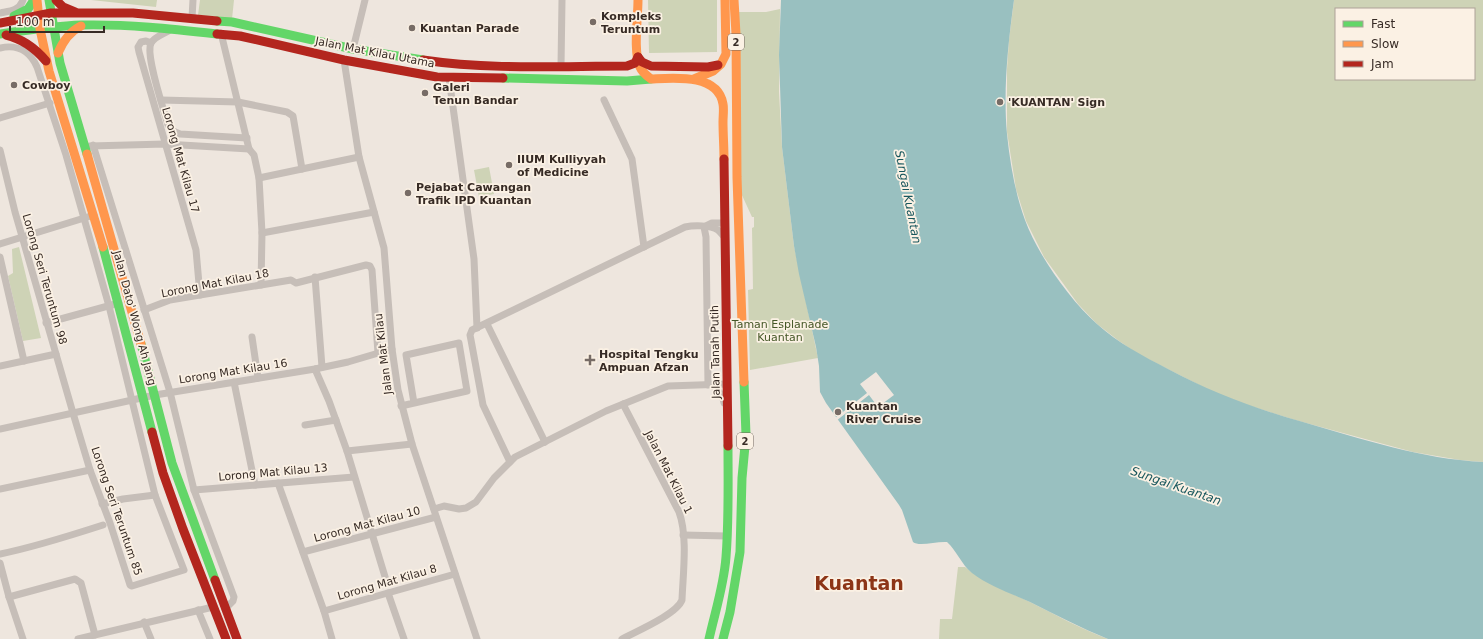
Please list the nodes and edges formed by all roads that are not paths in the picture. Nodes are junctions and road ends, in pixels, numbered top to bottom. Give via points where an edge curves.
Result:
1 (23, 0) edge
2 (34, 0) edge
3 (37, 0) edge
4 (49, 0) edge
5 (56, 0) edge
6 (193, 0) edge
7 (364, 0) edge
8 (562, 0) edge
9 (638, 0) edge
10 (725, 0) edge
11 (734, 0) edge
12 (0, 13) edge
13 (51, 13) junction
14 (129, 13) junction
15 (38, 14) junction
16 (81, 14) junction
17 (192, 18) junction
18 (0, 22) edge
19 (82, 26) junction
20 (128, 26) junction
21 (53, 27) junction
22 (40, 28) junction
23 (171, 29) junction
24 (221, 33) junction
25 (0, 34) edge
26 (151, 43) junction
27 (0, 48) edge
28 (353, 49) junction
29 (58, 54) junction
30 (638, 57) junction
31 (46, 60) junction
32 (344, 60) junction
33 (721, 63) junction
34 (546, 66) junction
35 (561, 66) junction
36 (627, 66) junction
37 (449, 78) junction
38 (546, 78) junction
39 (651, 79) junction
40 (694, 79) junction
41 (627, 81) junction
42 (161, 100) junction
43 (604, 100) dead end
44 (238, 102) junction
45 (50, 104) junction
46 (0, 118) edge
47 (247, 138) junction
48 (165, 144) junction
49 (89, 146) junction
50 (250, 149) junction
51 (0, 150) edge
52 (75, 152) junction
53 (66, 155) junction
54 (359, 157) junction
55 (302, 169) junction
56 (3, 177) edge
57 (259, 178) junction
58 (738, 208) junction
59 (374, 212) junction
60 (94, 215) junction
61 (83, 218) junction
62 (725, 223) junction
63 (704, 227) junction
64 (262, 233) junction
65 (22, 237) junction
66 (725, 238) junction
67 (739, 240) junction
68 (0, 244) edge
69 (644, 247) junction
70 (0, 257) edge
71 (370, 266) joint
72 (315, 277) junction
73 (262, 285) junction
74 (200, 296) junction
75 (119, 303) junction
76 (109, 306) junction
77 (144, 310) junction
78 (46, 323) junction
79 (486, 324) junction
80 (477, 328) junction
81 (252, 337) dead end
82 (392, 349) junction
83 (378, 353) junction
84 (56, 354) junction
85 (24, 361) junction
86 (0, 366) edge
87 (318, 368) junction
88 (258, 378) junction
89 (234, 382) junction
90 (727, 384) junction
91 (710, 385) junction
92 (170, 392) junction
93 (155, 395) junction
94 (743, 396) junction
95 (144, 397) junction
96 (132, 400) junction
97 (414, 403) junction
98 (623, 404) junction
99 (401, 406) junction
100 (73, 413) junction
101 (728, 415) junction
102 (336, 420) junction
103 (305, 425) dead end
104 (0, 429) edge
105 (728, 431) junction
106 (545, 442) junction
107 (412, 444) junction
108 (347, 451) junction
109 (510, 462) junction
110 (90, 470) junction
111 (354, 477) junction
112 (278, 483) junction
113 (255, 485) junction
114 (0, 489) edge
115 (194, 490) junction
116 (155, 495) junction
117 (102, 504) junction
118 (434, 509) junction
119 (436, 517) junction
120 (103, 525) dead end
121 (183, 529) junction
122 (169, 530) junction
123 (371, 534) junction
124 (683, 535) junction
125 (727, 536) junction
126 (303, 552) junction
127 (0, 554) edge
128 (0, 563) edge
129 (455, 574) junction
130 (386, 580) dead end
131 (388, 593) junction
132 (9, 597) junction
133 (213, 607) junction
134 (225, 609) junction
135 (198, 610) junction
136 (324, 611) junction
137 (144, 622) junction
138 (95, 635) junction
139 (23, 639) edge
140 (78, 639) edge
141 (151, 639) edge
142 (210, 639) edge
143 (226, 639) edge
144 (237, 639) edge
145 (332, 639) edge
146 (404, 639) edge
147 (477, 639) edge
148 (622, 639) edge
149 (710, 639) edge
150 (723, 639) edge

1 - 12 street via 20,7
2 - 18 main road via 28,10
3 - 15 main road, Jalan Dato' Wong Ah Jang
4 - 13 main road, Jalan Dato' Wong Ah Jang
5 - 16 main road via 63,7
6 - 17 street
7 - 28 street
8 - 35 street
9 - 30 main road
10 - 33 main road via 726,54
11 - 58 main road, 2
13 - 15 main road, Jalan Mat Kilau Utama
13 - 16 main road, Jalan Mat Kilau Utama
13 - 21 main road, Jalan Dato' Wong Ah Jang
14 - 16 main road, Jalan Mat Kilau Utama
14 - 17 main road, Jalan Mat Kilau Utama
14 - 20 main road via 114,16 109,20
15 - 18 main road, Jalan Mat Kilau Utama
15 - 22 main road, Jalan Dato' Wong Ah Jang
17 - 28 main road, Jalan Mat Kilau Utama via 232,22
19 - 20 main road, Jalan Mat Kilau Utama
19 - 21 main road, Jalan Mat Kilau Utama
19 - 29 main road via 69,34
20 - 23 main road, Jalan Mat Kilau Utama
21 - 22 main road, Jalan Mat Kilau Utama
21 - 29 main road, Jalan Dato' Wong Ah Jang
22 - 25 main road, Jalan Mat Kilau Utama
22 - 31 main road, Jalan Dato' Wong Ah Jang
23 - 24 main road, Jalan Mat Kilau Utama
23 - 26 street
24 - 32 main road, Jalan Mat Kilau Utama
24 - 44 street
25 - 31 main road via 22,39
26 - 42 street via 149,56
26 - 48 street, Lorong Mat Kilau 17 via 142,42 138,47
27 - 45 street via 18,47 30,56 37,67
28 - 34 main road, Jalan Mat Kilau Utama via 449,64
29 - 49 main road, Jalan Dato' Wong Ah Jang
30 - 33 main road via 651,66 708,67
30 - 36 main road via 635,64
30 - 39 main road via 640,67
31 - 52 main road, Jalan Dato' Wong Ah Jang
32 - 37 main road, Jalan Mat Kilau Utama
32 - 54 street, Jalan Mat Kilau
33 - 40 main road via 710,73
34 - 35 main road, Jalan Mat Kilau Utama
34 - 38 main road via 550,72
35 - 36 main road, Jalan Mat Kilau Utama
36 - 41 main road via 632,73
37 - 38 main road, Jalan Mat Kilau Utama
37 - 80 street via 474,260
38 - 41 main road, Jalan Mat Kilau Utama
39 - 40 main road, Jalan Mat Kilau Utama
39 - 41 main road, Jalan Mat Kilau Utama
40 - 62 main road, Jalan Tanah Putih / 2 via 712,86 722,97
42 - 44 street
42 - 47 street via 168,125 173,131 180,134
43 - 69 street via 632,159
44 - 47 street
44 - 55 street via 287,112 294,116
45 - 46 street
45 - 53 street
47 - 50 street
48 - 49 street
48 - 50 street
48 - 74 street, Lorong Mat Kilau 17 via 196,250
49 - 77 street
49 - 93 main road, Jalan Dato' Wong Ah Jang
50 - 57 street via 254,155
51 - 56 street, Lorong Seri Teruntum 98
52 - 53 street
52 - 60 main road, Jalan Dato' Wong Ah Jang
53 - 61 street
54 - 55 street
54 - 59 street, Jalan Mat Kilau
55 - 57 street
56 - 65 street, Lorong Seri Teruntum 98
57 - 64 street
58 - 62 main road
58 - 67 main road, 2
59 - 64 street
59 - 82 street, Jalan Mat Kilau via 384,248
60 - 61 street
60 - 75 main road, Jalan Dato' Wong Ah Jang
61 - 65 street
61 - 76 street
62 - 63 street via 712,223
62 - 66 main road, Jalan Tanah Putih / 2
62 - 67 main road
63 - 66 street via 718,231
63 - 69 street via 685,227
63 - 91 street
64 - 73 street
65 - 68 street
65 - 78 street, Lorong Seri Teruntum 98
66 - 90 main road, Jalan Tanah Putih / 2
67 - 94 main road, 2
69 - 79 street
70 - 85 street
71 - 72 street, Lorong Mat Kilau 18
71 - 83 street, Jalan Mat Kilau
72 - 73 street, Lorong Mat Kilau 18 via 296,283 291,280
72 - 87 street
73 - 74 street, Lorong Mat Kilau 18
74 - 77 street, Lorong Mat Kilau 18 via 170,300
75 - 76 street
75 - 95 main road, Jalan Dato' Wong Ah Jang
76 - 78 street
76 - 96 street
77 - 92 street
78 - 84 street, Lorong Seri Teruntum 98
79 - 80 street
79 - 106 street
80 - 109 street via 470,334 483,405
81 - 88 street
82 - 83 street, Lorong Mat Kilau 16
82 - 99 street, Jalan Mat Kilau
83 - 87 street, Lorong Mat Kilau 16
84 - 85 street
84 - 100 street, Lorong Seri Teruntum 98
85 - 86 street
87 - 88 street, Lorong Mat Kilau 16
87 - 102 street
88 - 89 street, Lorong Mat Kilau 16
89 - 92 street, Lorong Mat Kilau 16
89 - 113 street
90 - 91 street
90 - 101 main road, Jalan Tanah Putih / 2
91 - 98 street via 668,386
91 - 101 street via 722,395
92 - 93 street, Lorong Mat Kilau 16
92 - 115 street
93 - 95 street, Lorong Mat Kilau 16
93 - 134 main road, Jalan Dato' Wong Ah Jang via 172,463
94 - 105 main road via 736,393 732,398
94 - 150 main road, 2 via 746,435 740,552
95 - 96 street, Lorong Mat Kilau 16
95 - 121 main road, Jalan Dato' Wong Ah Jang via 163,473
96 - 100 street, Lorong Mat Kilau 16
96 - 116 street
97 - 97 street via 467,391 459,343 406,356
97 - 99 street
98 - 106 street
98 - 124 street, Jalan Mat Kilau 1 via 679,512
99 - 107 street, Jalan Mat Kilau
100 - 104 street, Lorong Mat Kilau 16
100 - 110 street, Lorong Seri Teruntum 85
101 - 105 main road, Jalan Tanah Putih / 2
102 - 103 street
102 - 108 street
105 - 125 main road, Jalan Tanah Putih / 2
106 - 109 street
107 - 108 street
107 - 118 street, Jalan Mat Kilau
108 - 111 street
109 - 118 street via 476,502 466,508 444,506
110 - 114 street
110 - 117 street, Lorong Seri Teruntum 85
111 - 112 street, Lorong Mat Kilau 13
111 - 123 street
112 - 113 street, Lorong Mat Kilau 13
112 - 126 street
113 - 115 street, Lorong Mat Kilau 13
115 - 134 street via 234,597
116 - 117 street
116 - 122 street
117 - 122 street, Lorong Seri Teruntum 85 via 131,586 184,570
118 - 119 street, Jalan Mat Kilau
119 - 123 street, Lorong Mat Kilau 10
119 - 129 street, Jalan Mat Kilau
120 - 127 street via 22,550
121 - 122 street
121 - 133 main road, Jalan Dato' Wong Ah Jang
123 - 126 street, Lorong Mat Kilau 10
123 - 130 street
124 - 125 street
124 - 148 street, Jalan Mat Kilau 1 via 680,605
125 - 149 main road, Jalan Tanah Putih / 2 via 723,580
126 - 136 street
128 - 132 street
129 - 131 street, Lorong Mat Kilau 8
129 - 147 street, Jalan Mat Kilau
131 - 136 street, Lorong Mat Kilau 8
131 - 146 street
132 - 138 street via 75,579 81,583
132 - 139 street
133 - 135 street
133 - 143 main road, Jalan Dato' Wong Ah Jang
134 - 144 main road, Jalan Dato' Wong Ah Jang
135 - 137 street
135 - 142 street
136 - 145 street
137 - 138 street
137 - 141 street
138 - 140 street

